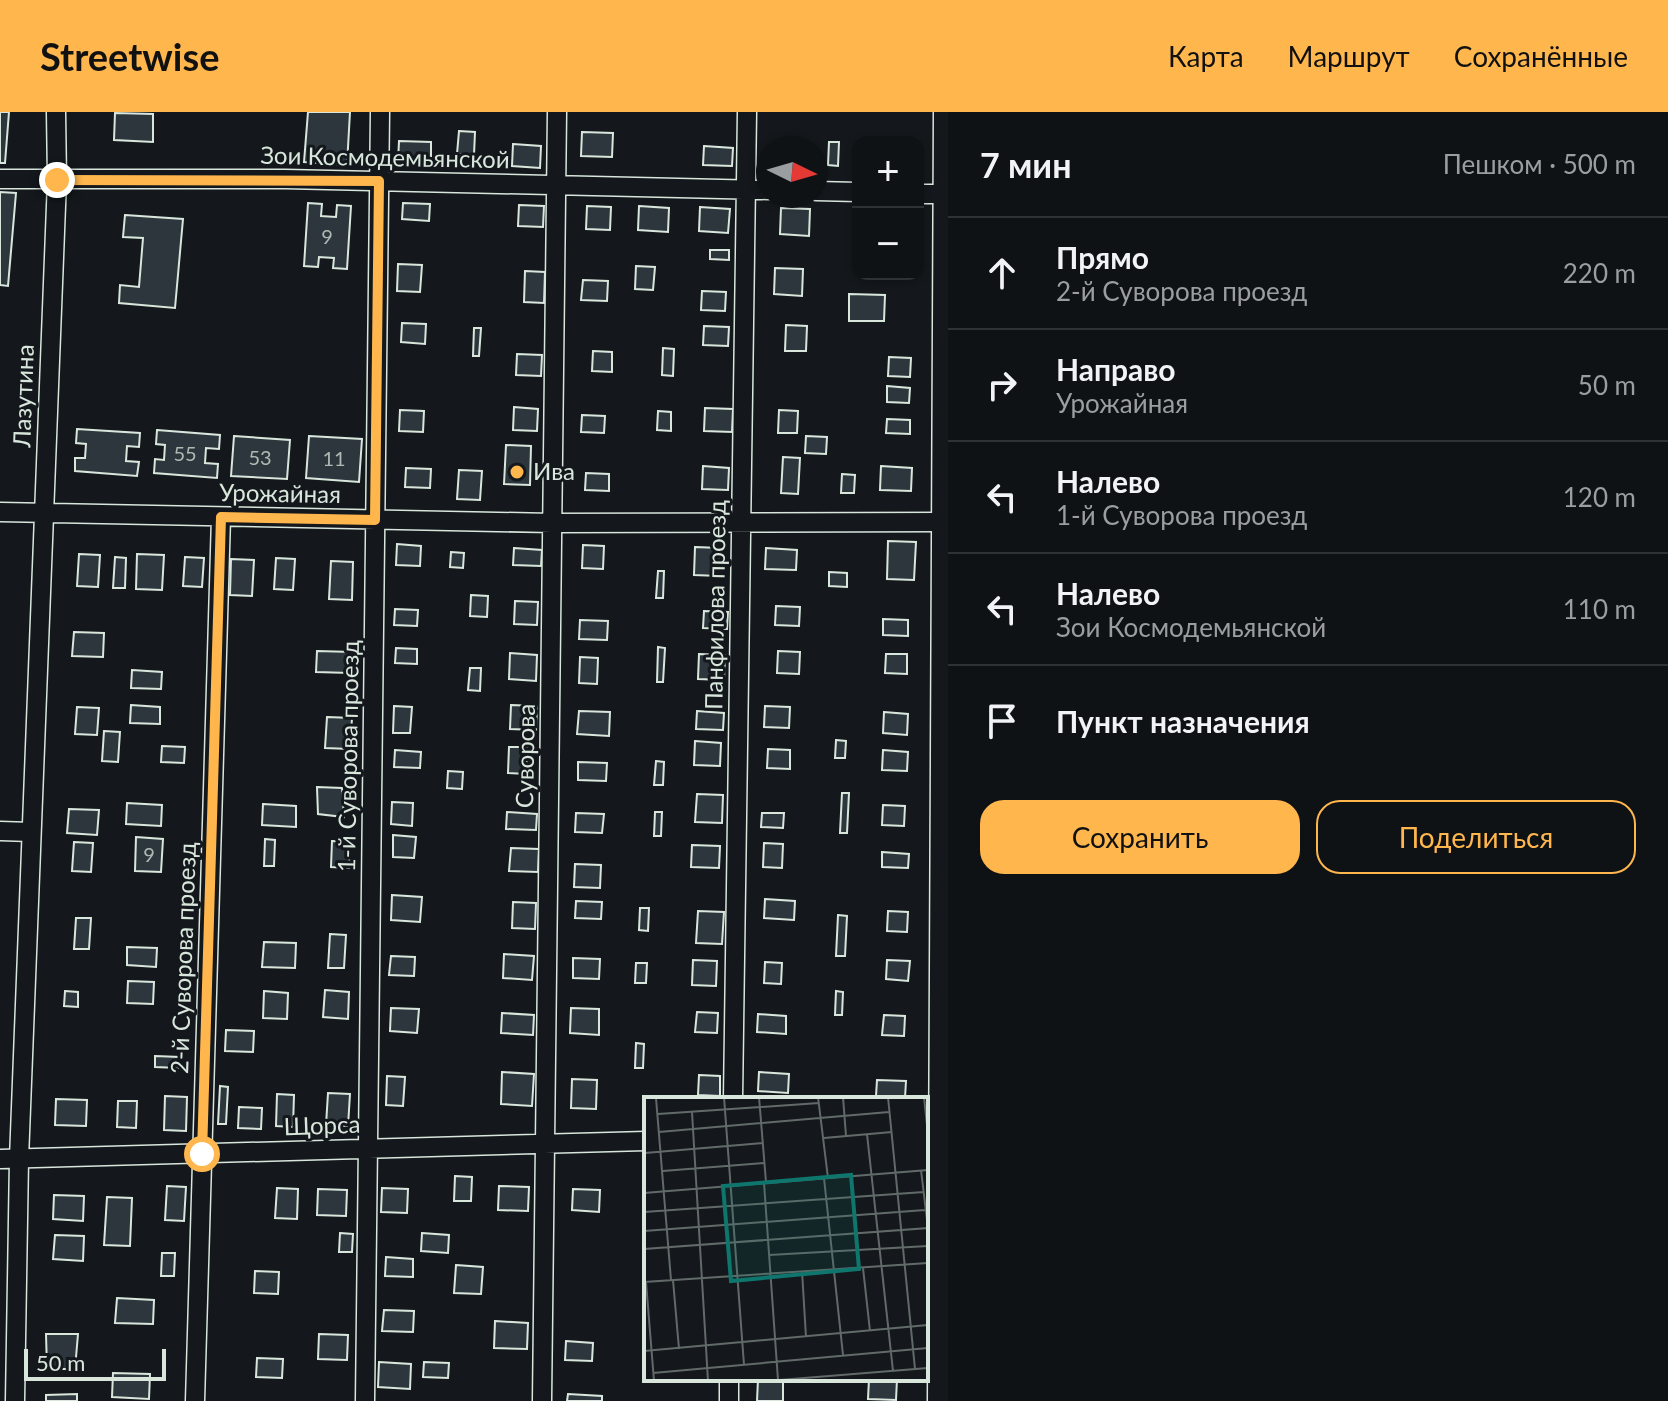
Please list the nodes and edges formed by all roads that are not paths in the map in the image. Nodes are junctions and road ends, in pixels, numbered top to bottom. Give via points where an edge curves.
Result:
1 (56, 112) edge
2 (380, 112) edge
3 (557, 112) edge
4 (747, 112) edge
5 (946, 112) edge
6 (0, 179) edge
7 (57, 180) junction
8 (379, 181) junction
9 (556, 185) junction
10 (746, 190) junction
11 (756, 190) edge
12 (828, 191) edge
13 (852, 192) edge
14 (924, 194) edge
15 (947, 194) edge
16 (0, 512) edge
17 (43, 512) junction
18 (221, 517) junction
19 (375, 520) junction
20 (741, 522) junction
21 (943, 522) junction
22 (552, 523) junction
23 (945, 547) edge
24 (0, 831) edge
25 (31, 832) junction
26 (733, 1097) edge
27 (934, 1132) edge
28 (644, 1141) edge
29 (545, 1144) junction
30 (368, 1149) junction
31 (202, 1154) junction
32 (10, 1159) edge
33 (945, 1170) edge
34 (15, 1401) edge
35 (195, 1401) edge
36 (365, 1401) edge
37 (542, 1401) edge
38 (940, 1401) edge

1 - 7 street, Лазутина
2 - 8 street, 1-й Суворова проезд
3 - 9 street, Суворова
4 - 10 street, Панфилова проезд
5 - 15 street
6 - 7 street, Зои Космодемьянской
7 - 8 street, Зои Космодемьянской
7 - 17 street, Лазутина
8 - 9 street, Зои Космодемьянской
8 - 19 street, 1-й Суворова проезд
9 - 10 street, Зои Космодемьянской
9 - 22 street, Суворова
10 - 11 street, Зои Космодемьянской
10 - 20 street, Панфилова проезд
12 - 13 street
14 - 15 street
15 - 21 street
16 - 17 street, Урожайная
17 - 18 street, Урожайная
17 - 25 street, Лазутина
18 - 19 street, Урожайная
18 - 31 street, 2-й Суворова проезд
19 - 22 street, Урожайная
19 - 30 street, 1-й Суворова проезд
20 - 21 street, Урожайная
20 - 22 street, Урожайная
20 - 26 street, Панфилова проезд
21 - 23 street
22 - 29 street, Суворова
23 - 27 street
24 - 25 street
25 - 32 street, Лазутина
27 - 33 street
28 - 29 street, Щорса
29 - 30 street, Щорса
29 - 37 street, Суворова
30 - 31 street, Щорса
30 - 36 street, 1-й Суворова проезд
31 - 32 street, Щорса
31 - 35 street, 2-й Суворова проезд
32 - 34 street, Лазутина
33 - 38 street

